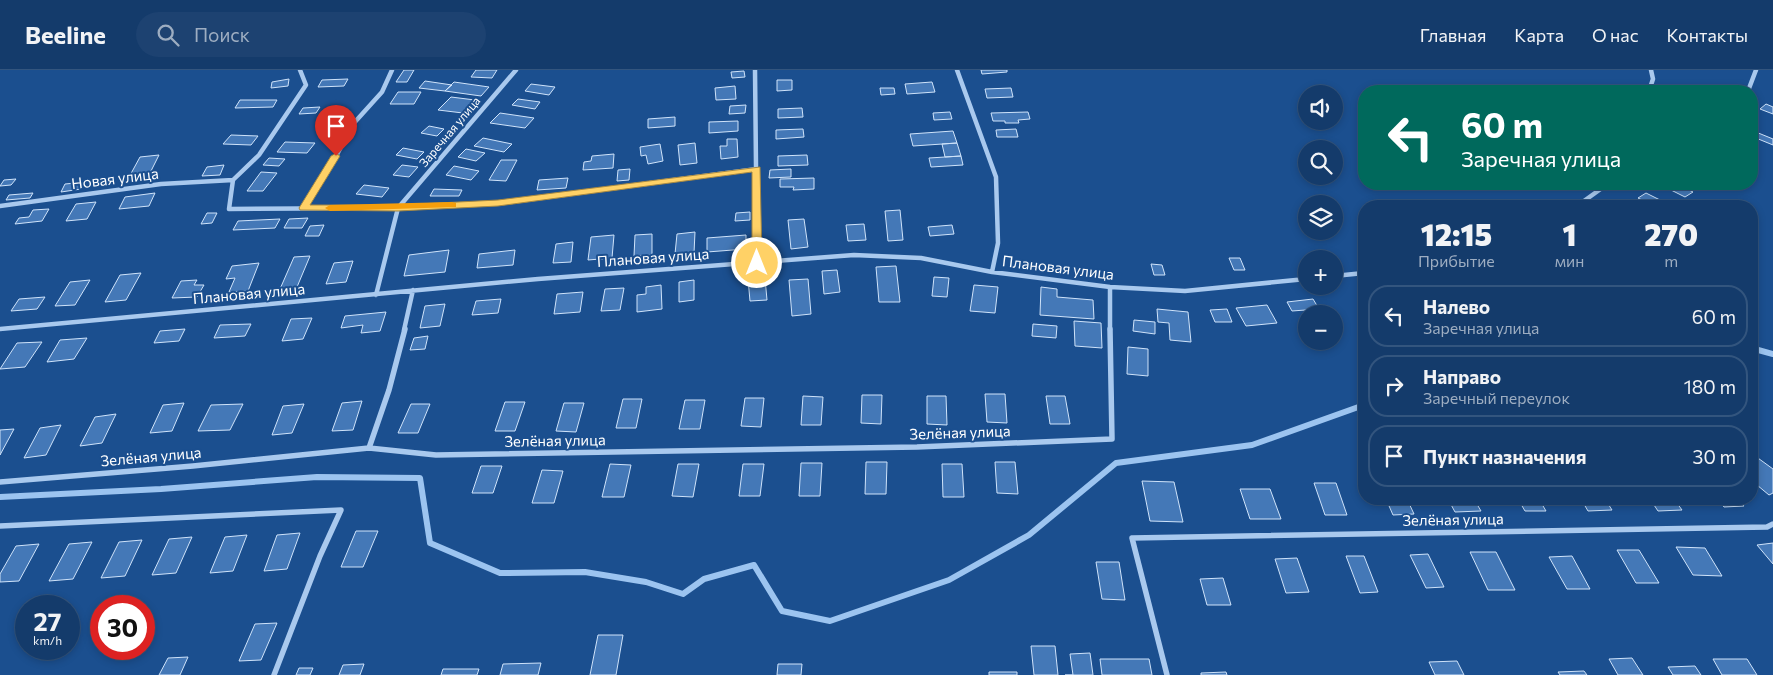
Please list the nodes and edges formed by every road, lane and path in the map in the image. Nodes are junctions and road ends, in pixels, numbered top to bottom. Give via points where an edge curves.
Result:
1 (300, 70) edge
2 (392, 70) edge
3 (516, 70) edge
4 (755, 70) edge
5 (957, 70) edge
6 (1651, 70) edge
7 (1756, 70) edge
8 (1651, 85) edge
9 (1750, 85) edge
10 (757, 169) junction
11 (233, 180) junction
12 (1597, 190) edge
13 (1584, 200) edge
14 (0, 206) edge
15 (304, 208) junction
16 (398, 208) junction
17 (757, 263) junction
18 (992, 272) junction
19 (1358, 274) edge
20 (1343, 275) edge
21 (1298, 280) edge
22 (1110, 287) junction
23 (413, 290) junction
24 (376, 295) junction
25 (0, 329) edge
26 (369, 448) junction
27 (0, 482) edge
28 (1773, 524) edge
29 (0, 526) edge
30 (274, 675) edge
31 (1167, 675) edge

1 - 11 street via 306,85 259,155
2 - 15 street via 382,92 354,123
3 - 16 street, Заречная улица
4 - 10 street
5 - 18 street via 996,177 998,242
6 - 8 street
7 - 9 street
10 - 16 street via 498,203
10 - 17 street
11 - 14 street, Новая улица via 161,184
11 - 15 street via 229,209
12 - 13 street
15 - 16 street
16 - 24 street, Заречная улица
17 - 18 street, Плановая улица via 854,255 921,258
17 - 23 street, Плановая улица
18 - 22 street, Плановая улица
19 - 20 street
21 - 22 street, Плановая улица via 1185,291
22 - 26 street, Зелёная улица via 1112,439 907,447 436,455
23 - 24 street, Плановая улица
23 - 26 street via 384,410
24 - 25 street, Плановая улица
26 - 27 street, Зелёная улица
28 - 31 street, Зелёная улица via 1767,527 1132,538
29 - 30 street via 341,510

